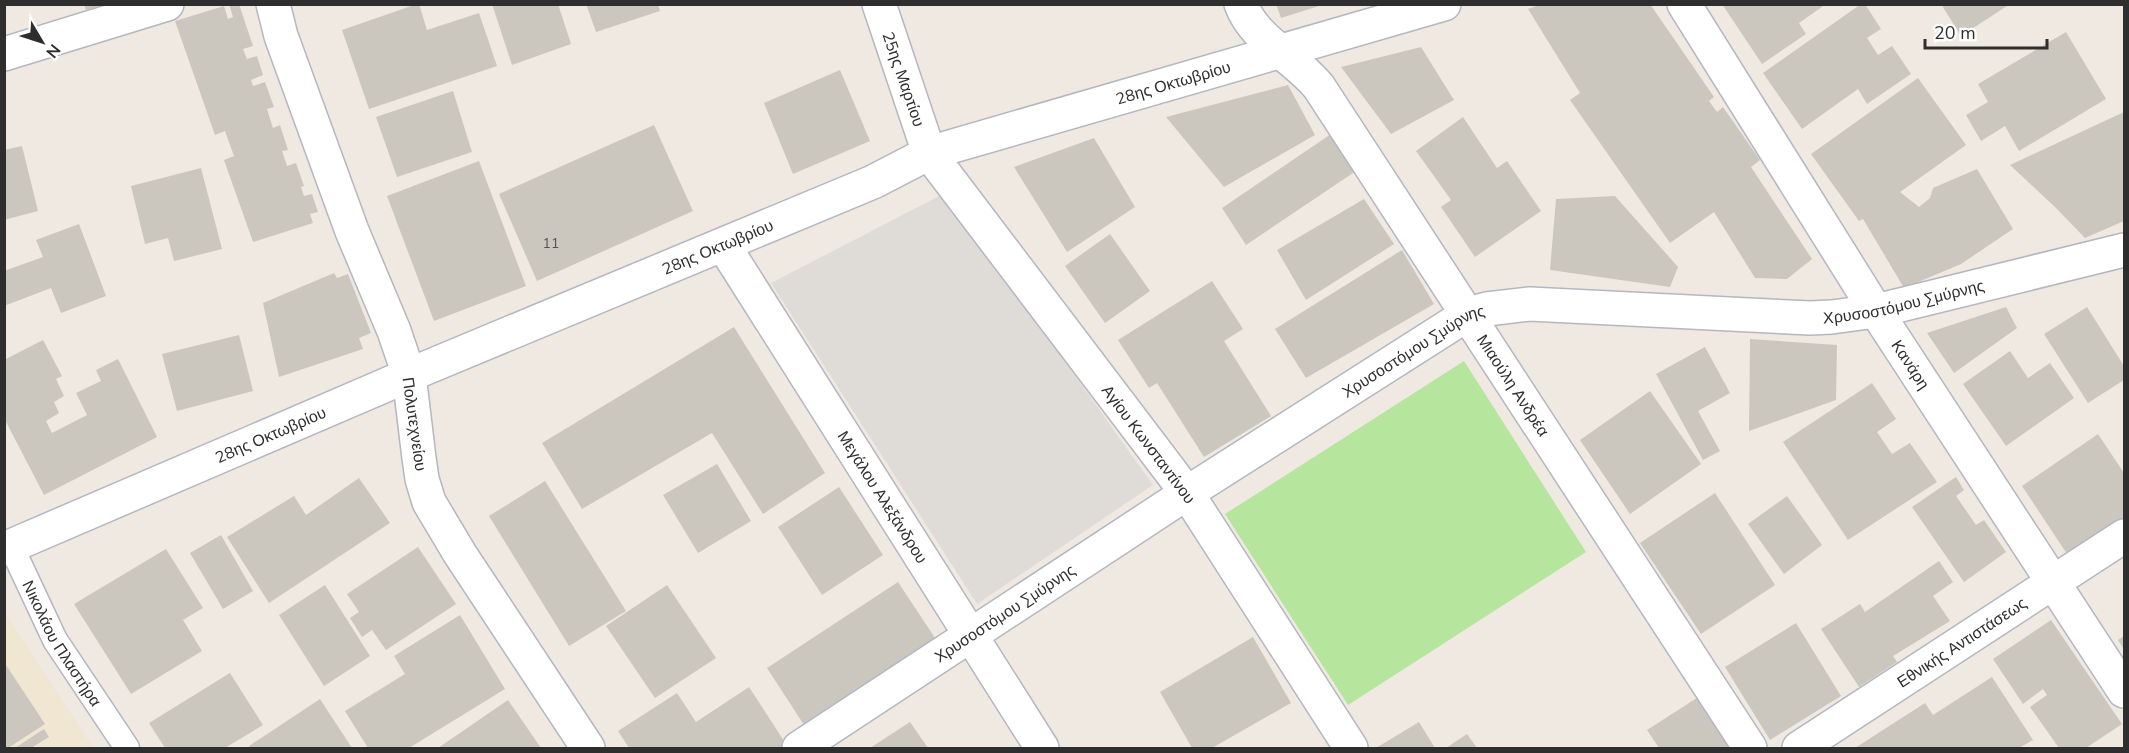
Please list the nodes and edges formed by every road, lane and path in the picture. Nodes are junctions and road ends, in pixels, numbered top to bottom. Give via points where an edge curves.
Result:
1 (167, 4) edge
2 (273, 4) edge
3 (879, 4) edge
4 (1241, 4) edge
5 (1444, 4) edge
6 (1684, 4) edge
7 (1281, 51) junction
8 (4, 54) edge
9 (929, 153) junction
10 (724, 246) junction
11 (2124, 250) edge
12 (1876, 311) junction
13 (1468, 314) junction
14 (409, 375) junction
15 (1187, 493) junction
16 (2124, 536) edge
17 (7, 542) edge
18 (2054, 583) junction
19 (970, 636) junction
20 (2124, 691) edge
21 (127, 748) edge
22 (588, 748) edge
23 (799, 748) edge
24 (1042, 748) edge
25 (1351, 748) edge
26 (1750, 748) edge
27 (1799, 748) edge

1 - 8 street
2 - 14 street, Πολυτεχνείου via 351,231
3 - 9 street, 25ης Μαρτίου
4 - 7 street, Μιαούλη Ανδρέα via 1250,24
5 - 7 street, 28ης Οκτωβρίου
6 - 12 street, Κανάρη
7 - 9 street, 28ης Οκτωβρίου
7 - 13 street, Μιαούλη Ανδρέα via 1319,87
9 - 10 street, 28ης Οκτωβρίου via 873,182
9 - 15 street, Αγίου Κωνσταντίνου
10 - 14 street, 28ης Οκτωβρίου
10 - 19 street, Μεγάλου Αλεξάνδρου
11 - 12 street, Χρυσοστόμου Σμύρνης
12 - 13 street, Χρυσοστόμου Σμύρνης via 1810,318 1530,304
12 - 18 street, Κανάρη
13 - 15 street, Χρυσοστόμου Σμύρνης
13 - 26 street, Μιαούλη Ανδρέα
14 - 17 street, 28ης Οκτωβρίου
14 - 22 street, Πολυτεχνείου via 422,479 429,502
15 - 19 street, Χρυσοστόμου Σμύρνης
15 - 25 street, Αγίου Κωνσταντίνου
16 - 18 street, Εθνικής Αντιστάσεως
17 - 21 street, Νικολάου Πλαστήρα via 55,640
18 - 20 street, Κανάρη
18 - 27 street, Εθνικής Αντιστάσεως
19 - 23 street, Χρυσοστόμου Σμύρνης
19 - 24 street, Μεγάλου Αλεξάνδρου

